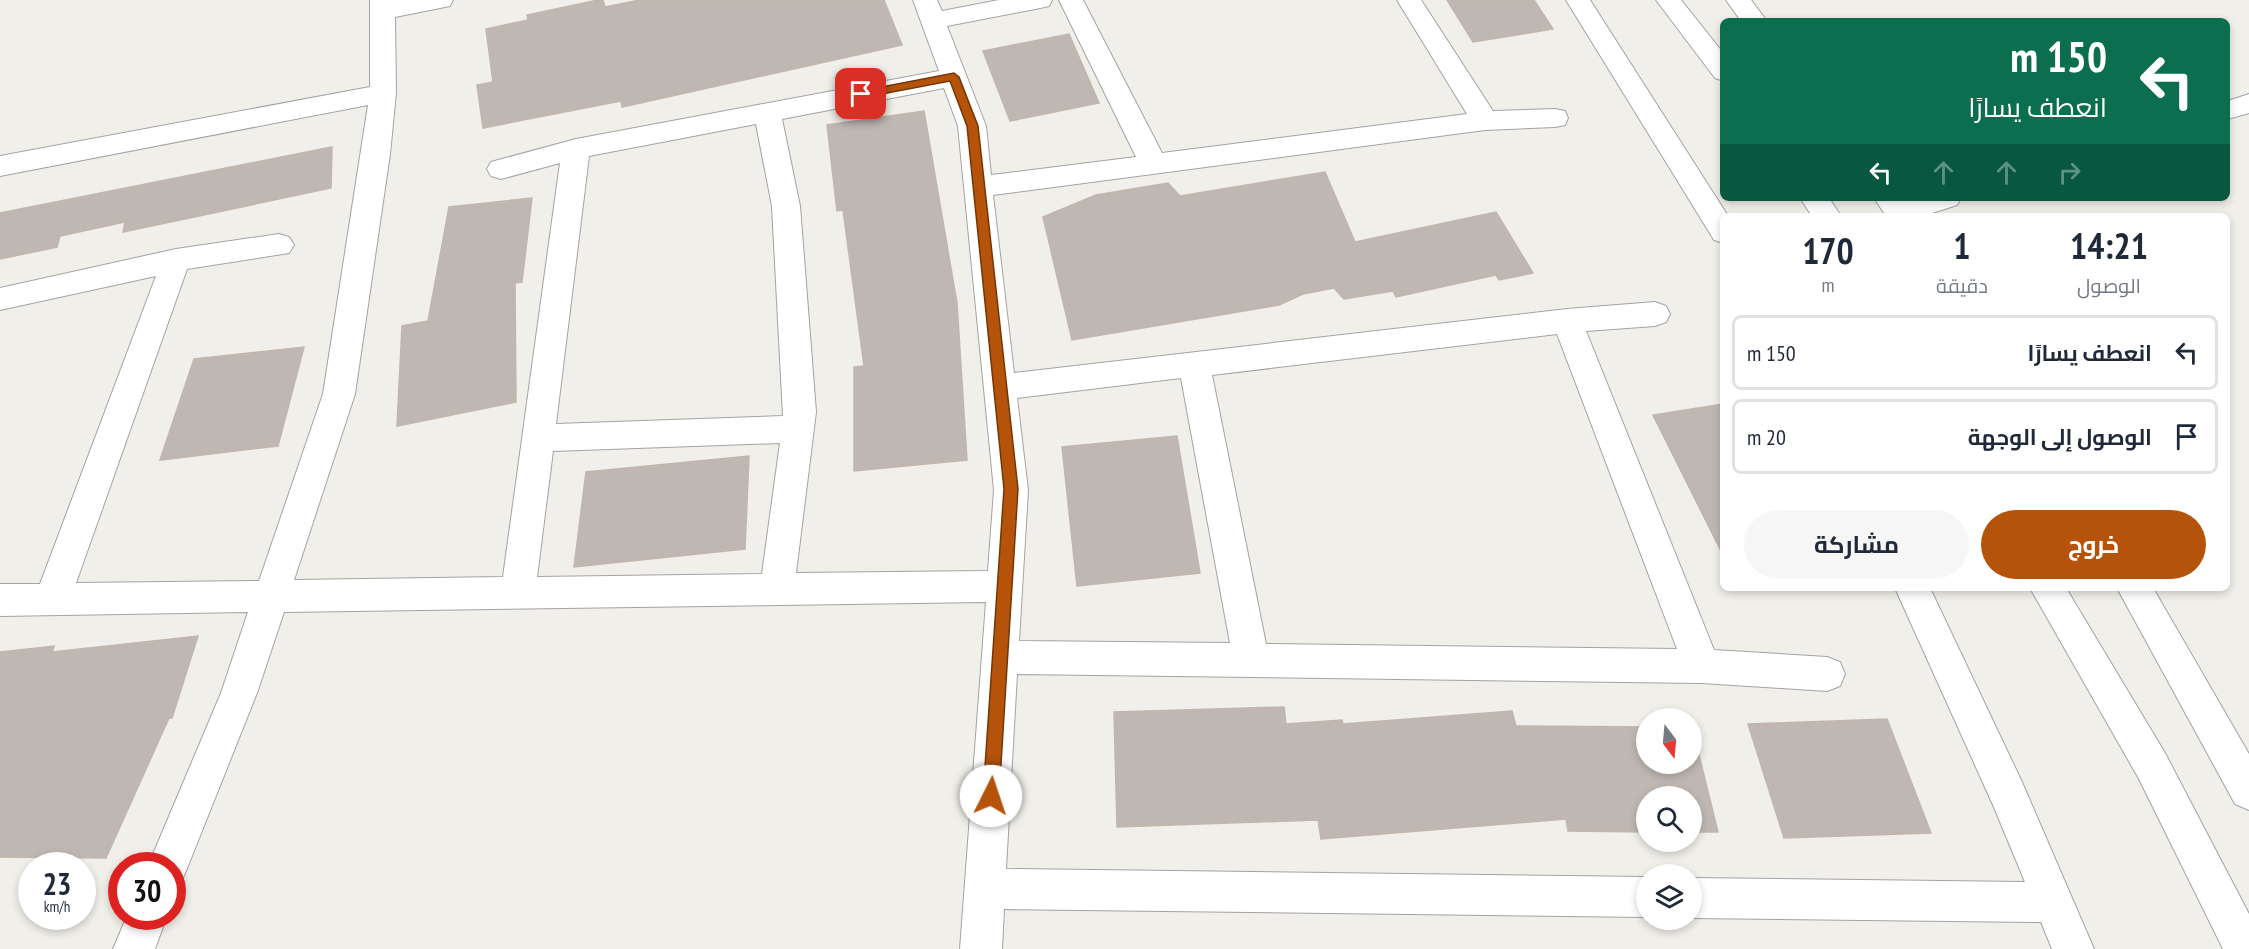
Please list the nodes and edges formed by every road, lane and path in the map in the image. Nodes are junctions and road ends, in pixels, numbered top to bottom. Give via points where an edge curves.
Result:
1 (441, 0) edge
2 (1040, 0) edge
3 (1071, 0) edge
4 (1409, 0) edge
5 (1578, 0) edge
6 (1668, 0) edge
7 (1738, 0) edge
8 (382, 5) edge
9 (929, 11) edge
10 (1752, 18) edge
11 (1720, 67) edge
12 (954, 77) junction
13 (383, 93) junction
14 (2249, 103) edge
15 (2230, 109) edge
16 (767, 112) junction
17 (1555, 118) dead end
18 (1485, 121) junction
19 (576, 149) junction
20 (1154, 164) junction
21 (0, 166) edge
22 (501, 169) dead end
23 (978, 187) junction
24 (1933, 201) edge
25 (1896, 209) edge
26 (1720, 227) edge
27 (279, 245) dead end
28 (176, 260) junction
29 (0, 299) edge
30 (1655, 314) dead end
31 (1567, 321) junction
32 (1194, 364) junction
33 (1000, 387) junction
34 (797, 429) junction
35 (538, 438) junction
36 (1005, 586) junction
37 (777, 590) junction
38 (1913, 591) edge
39 (2049, 591) edge
40 (2136, 591) edge
41 (518, 593) junction
42 (271, 597) junction
43 (0, 600) edge
44 (51, 600) junction
45 (1000, 657) junction
46 (1251, 660) junction
47 (1702, 666) junction
48 (1827, 674) dead end
49 (2249, 791) edge
50 (174, 852) edge
51 (985, 889) junction
52 (1636, 897) edge
53 (1702, 898) edge
54 (2053, 902) junction
55 (141, 930) edge
56 (134, 949) edge
57 (981, 949) edge
58 (2073, 949) edge
59 (2245, 949) edge

1 - 8 street
2 - 9 street
3 - 20 street
4 - 18 street
5 - 26 street
6 - 11 street
7 - 10 street
8 - 13 street
9 - 12 street
12 - 16 street
12 - 23 street via 972,126
13 - 21 street
13 - 42 street via 339,394
14 - 15 street
16 - 19 street
16 - 34 street via 786,206 800,412
17 - 18 street
18 - 20 street
19 - 22 street
19 - 35 street
20 - 23 street
23 - 33 street
24 - 25 street
27 - 28 street
28 - 29 street
28 - 44 street
30 - 31 street
31 - 32 street
31 - 47 street
32 - 33 street
32 - 46 street
33 - 36 street via 1011,489
34 - 35 street
34 - 37 street
35 - 41 street
36 - 37 street
36 - 45 street
37 - 41 street
38 - 54 street
39 - 59 street via 2152,766
40 - 49 street
41 - 42 street
42 - 44 street
42 - 50 street via 239,693
43 - 44 street
45 - 46 street
45 - 51 street
46 - 47 street
47 - 48 street
51 - 52 street
51 - 57 street
53 - 54 street
54 - 58 street
55 - 56 street

